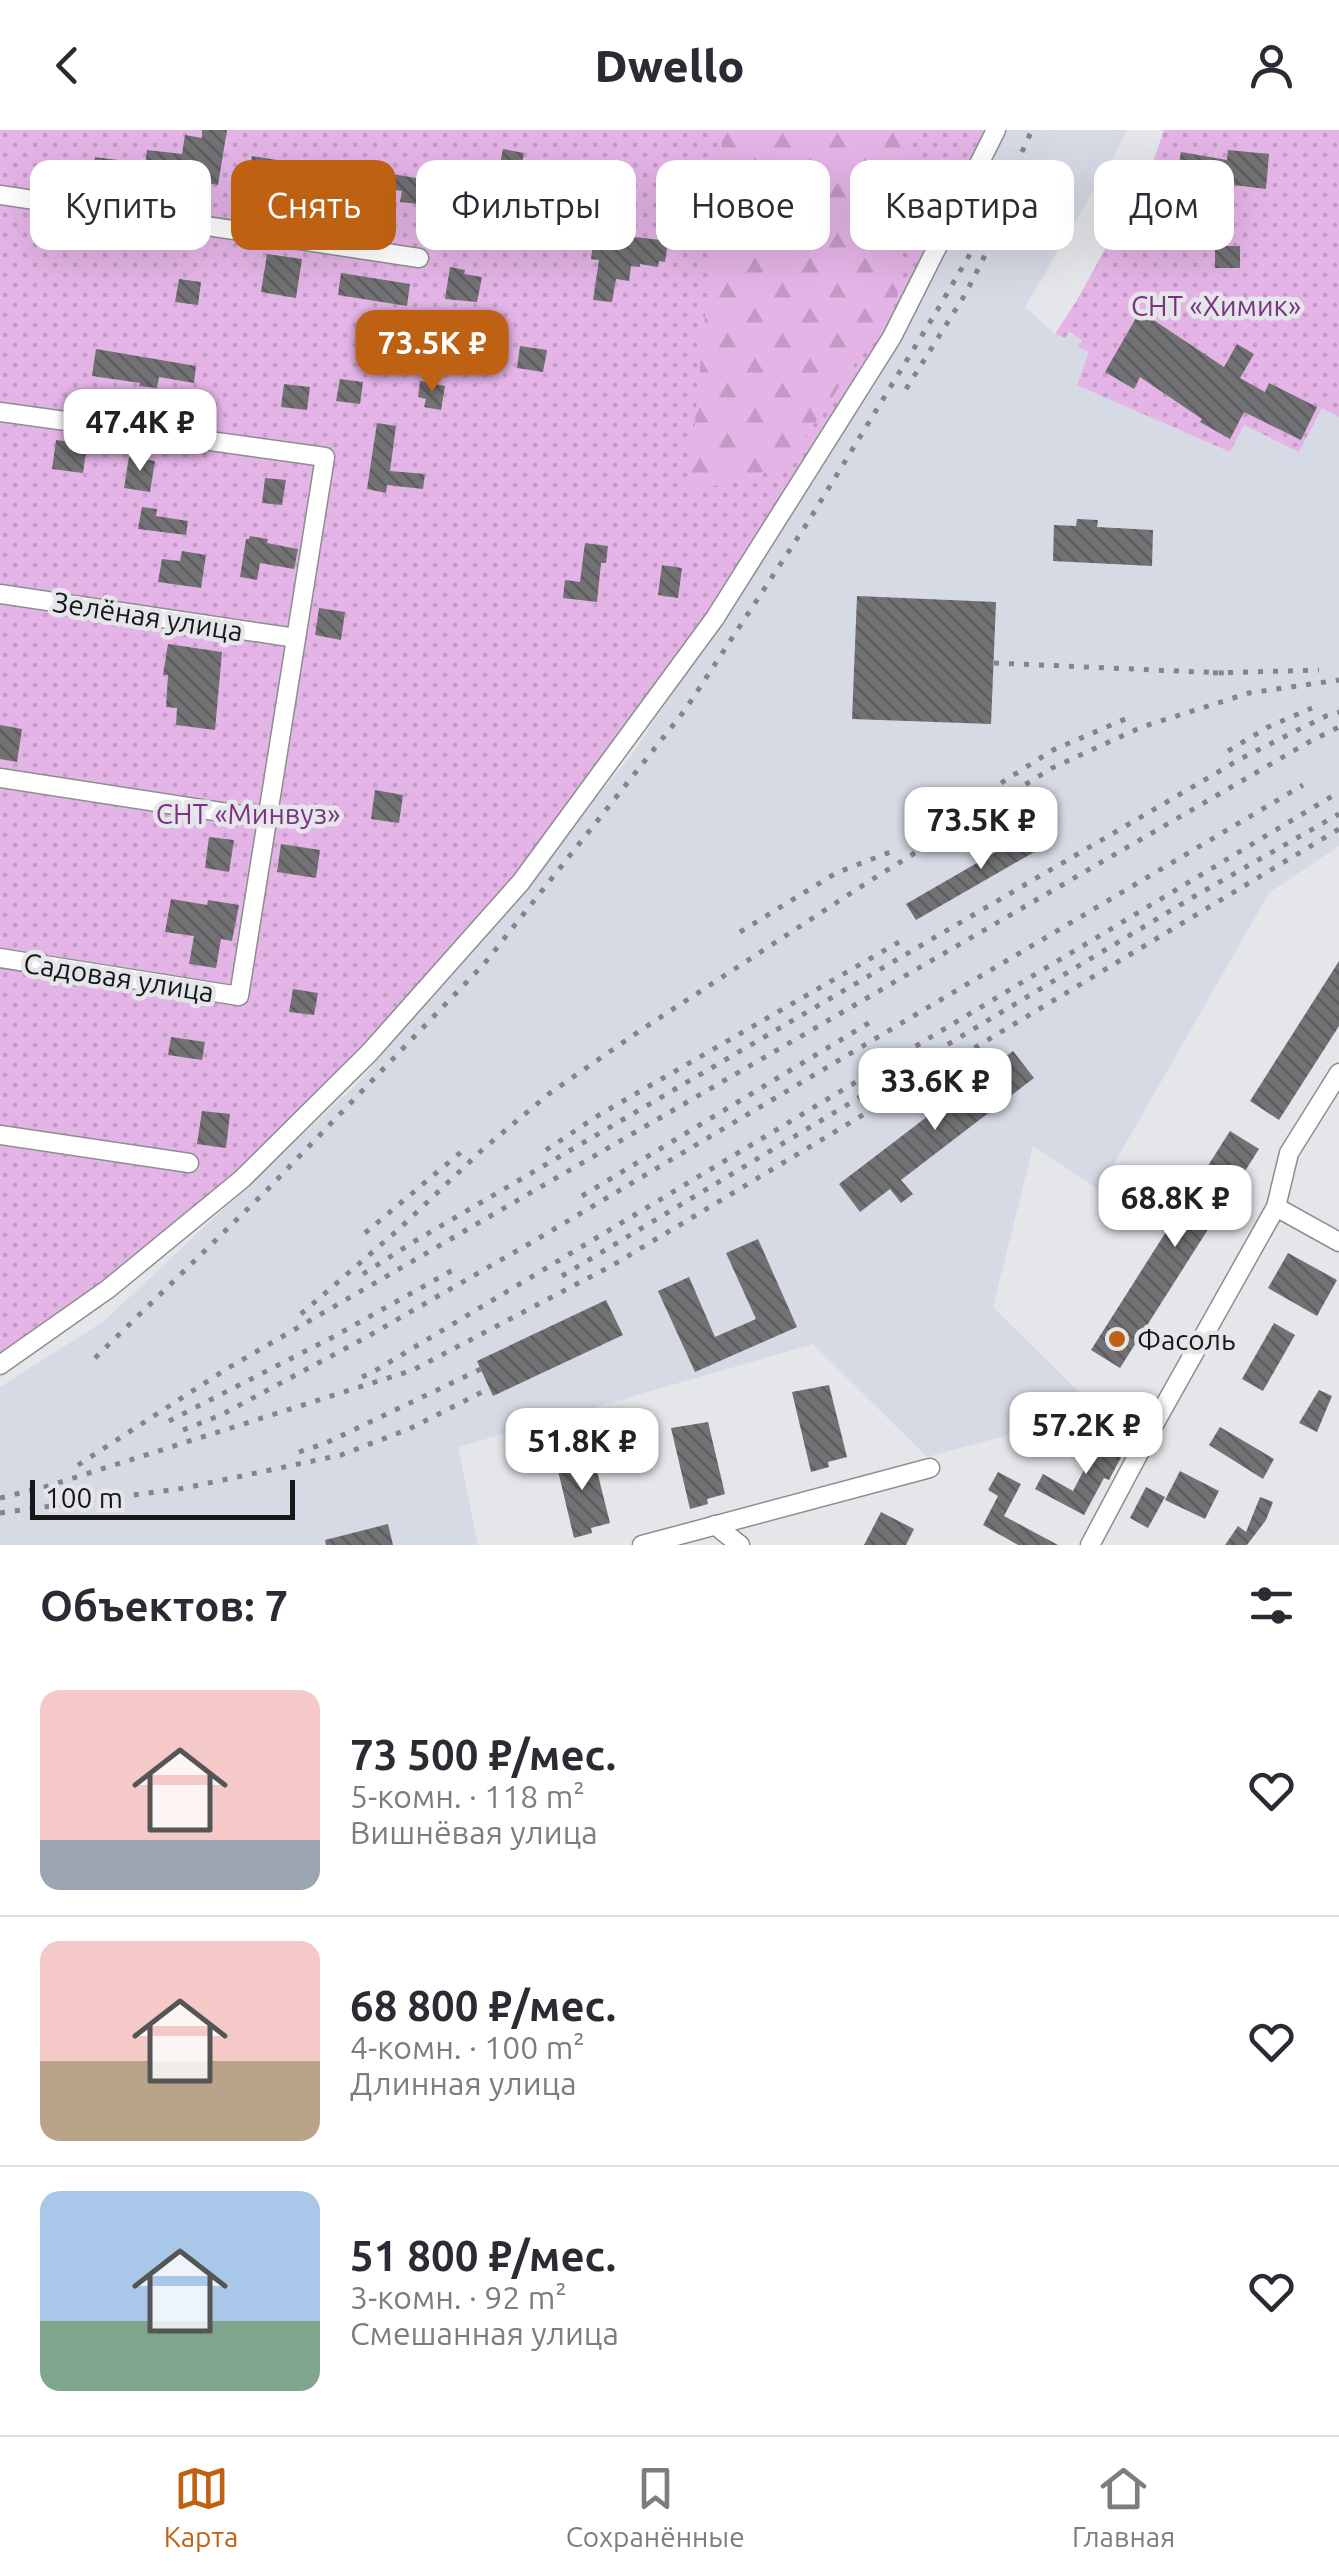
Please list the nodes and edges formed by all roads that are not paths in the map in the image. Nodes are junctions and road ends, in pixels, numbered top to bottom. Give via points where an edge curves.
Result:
1 (996, 130) edge
2 (0, 195) edge
3 (418, 258) dead end
4 (0, 412) edge
5 (0, 594) edge
6 (296, 638) junction
7 (0, 778) edge
8 (267, 819) junction
9 (0, 958) edge
10 (1339, 1073) edge
11 (0, 1135) edge
12 (189, 1163) dead end
13 (1276, 1207) junction
14 (1339, 1242) edge
15 (0, 1365) edge
16 (1135, 1410) dead end
17 (1157, 1419) junction
18 (930, 1468) dead end
19 (715, 1526) junction
20 (642, 1545) edge
21 (740, 1545) edge
22 (1090, 1545) edge

1 - 15 street via 892,337 736,585 521,882 370,1052 242,1179 108,1289
2 - 3 street
4 - 6 street via 325,456
5 - 6 street, Зелёная улица
6 - 8 street
7 - 8 street
8 - 9 street, Садовая улица via 239,996
10 - 13 street via 1289,1153
11 - 12 street
13 - 14 street
13 - 17 street
16 - 17 street
17 - 22 street
18 - 19 street
19 - 20 street
19 - 21 street

